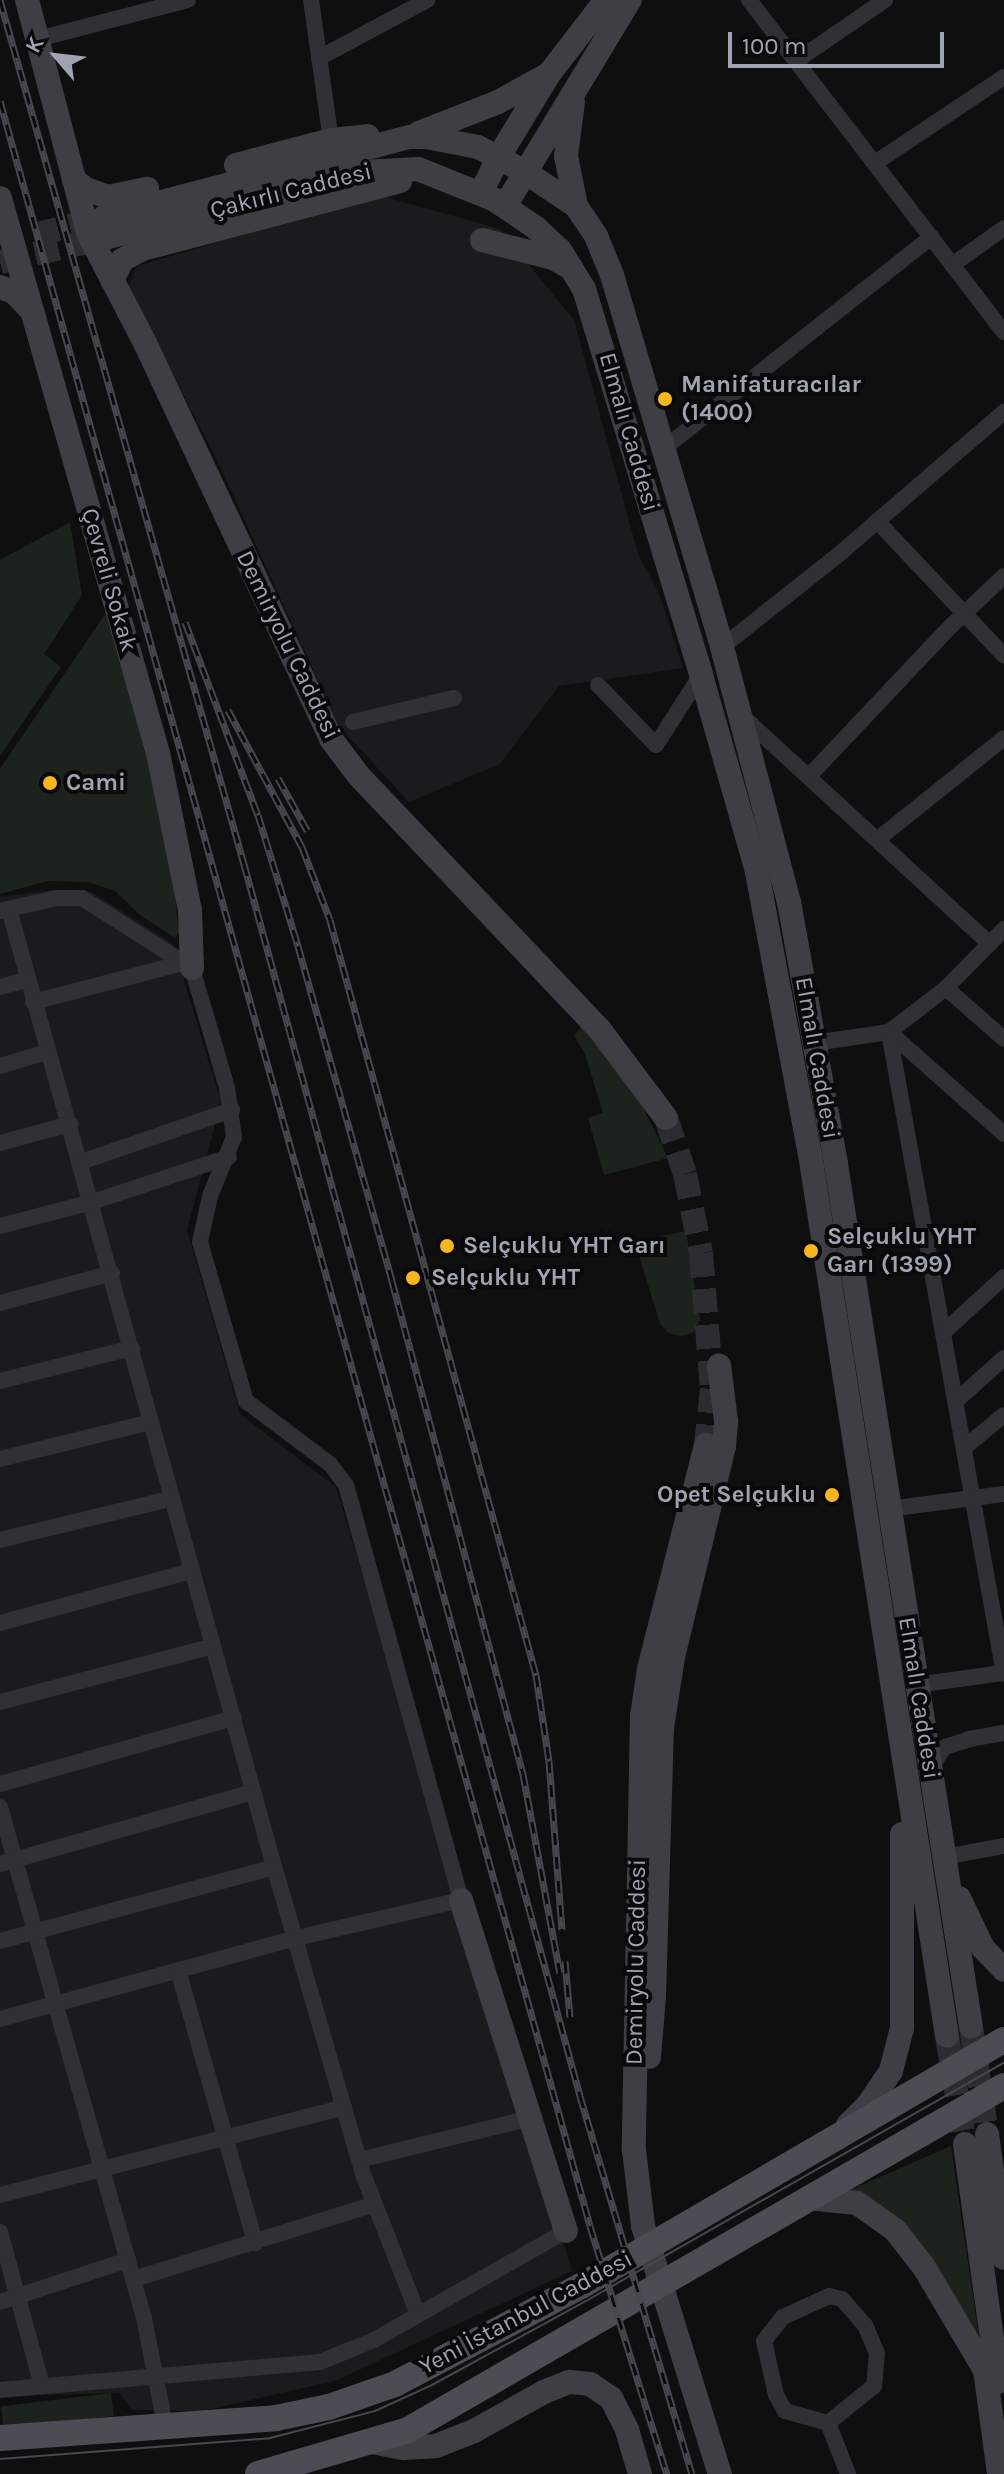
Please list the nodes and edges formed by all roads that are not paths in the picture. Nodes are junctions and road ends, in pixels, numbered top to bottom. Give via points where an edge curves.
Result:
1 (27, 0) edge
2 (311, 0) edge
3 (427, 0) edge
4 (606, 0) edge
5 (630, 0) edge
6 (749, 0) edge
7 (885, 0) edge
8 (179, 1) edge
9 (38, 39) junction
10 (319, 58) junction
11 (796, 61) junction
12 (549, 74) junction
13 (1004, 77) edge
14 (577, 83) junction
15 (410, 137) junction
16 (331, 140) junction
17 (498, 158) junction
18 (875, 163) junction
19 (525, 172) junction
20 (74, 180) junction
21 (471, 188) junction
22 (0, 198) edge
23 (505, 206) junction
24 (576, 206) junction
25 (1004, 228) edge
26 (931, 237) junction
27 (482, 240) dead end
28 (952, 265) junction
29 (574, 270) junction
30 (112, 280) junction
31 (0, 287) edge
32 (33, 313) junction
33 (1004, 332) edge
34 (1004, 412) edge
35 (663, 449) junction
36 (877, 521) junction
37 (1004, 576) edge
38 (966, 612) junction
39 (722, 647) junction
40 (1004, 656) edge
41 (701, 675) junction
42 (598, 685) dead end
43 (454, 698) dead end
44 (740, 714) junction
45 (353, 722) dead end
46 (1004, 738) edge
47 (810, 775) junction
48 (878, 839) junction
49 (5, 910) edge
50 (1004, 929) edge
51 (990, 944) junction
52 (187, 965) junction
53 (27, 980) junction
54 (0, 987) edge
55 (946, 988) junction
56 (33, 1002) junction
57 (889, 1032) junction
58 (1004, 1039) edge
59 (814, 1043) junction
60 (46, 1052) junction
61 (0, 1066) edge
62 (232, 1110) junction
63 (666, 1118) tunnel mouth
64 (70, 1124) junction
65 (1004, 1134) edge
66 (0, 1143) edge
67 (229, 1157) junction
68 (81, 1162) junction
69 (92, 1202) junction
70 (0, 1226) edge
71 (112, 1273) junction
72 (1004, 1277) edge
73 (0, 1303) edge
74 (945, 1331) junction
75 (132, 1348) junction
76 (1004, 1358) edge
77 (719, 1365) dead end
78 (0, 1381) edge
79 (957, 1400) junction
80 (1004, 1415) edge
81 (151, 1422) junction
82 (706, 1445) tunnel mouth
83 (965, 1447) junction
84 (0, 1459) edge
85 (1004, 1494) edge
86 (973, 1497) junction
87 (170, 1499) junction
88 (888, 1509) junction
89 (0, 1540) edge
90 (191, 1571) junction
91 (0, 1623) edge
92 (213, 1646) junction
93 (1003, 1673) edge
94 (916, 1685) junction
95 (0, 1702) edge
96 (234, 1718) junction
97 (1004, 1733) edge
98 (902, 1763) junction
99 (931, 1766) junction
100 (0, 1784) edge
101 (253, 1792) junction
102 (0, 1807) edge
103 (1004, 1846) edge
104 (944, 1857) junction
105 (7, 1862) edge
106 (274, 1867) junction
107 (461, 1900) junction
108 (33, 1932) junction
109 (296, 1938) junction
110 (0, 1941) edge
111 (178, 1970) junction
112 (1004, 1970) edge
113 (56, 2003) junction
114 (0, 2019) edge
115 (971, 2027) tunnel mouth
116 (947, 2036) tunnel mouth
117 (1004, 2040) edge
118 (1004, 2086) edge
119 (1004, 2102) edge
120 (344, 2107) junction
121 (531, 2118) junction
122 (224, 2136) junction
123 (834, 2139) junction
124 (897, 2147) junction
125 (634, 2150) junction
126 (359, 2160) junction
127 (103, 2166) junction
128 (0, 2195) edge
129 (808, 2198) junction
130 (375, 2204) junction
131 (566, 2231) joint
132 (0, 2232) edge
133 (255, 2243) junction
134 (1004, 2258) edge
135 (128, 2260) junction
136 (134, 2279) junction
137 (18, 2298) junction
138 (0, 2302) edge
139 (418, 2314) junction
140 (155, 2375) junction
141 (42, 2386) junction
142 (0, 2390) edge
143 (828, 2423) junction
144 (165, 2425) junction
145 (0, 2438) edge
146 (372, 2442) junction
147 (1000, 2464) edge
148 (258, 2474) edge
149 (640, 2474) edge
150 (720, 2474) edge
151 (848, 2474) edge

1 - 9 main road, Demiryolu Caddesi
2 - 10 street
3 - 10 street
4 - 12 main road
5 - 14 main road
6 - 11 street
7 - 11 street
8 - 9 street
9 - 20 main road, Demiryolu Caddesi
10 - 16 street
11 - 18 street
12 - 15 main road via 498,102
12 - 17 main road
13 - 18 street
14 - 19 main road
14 - 24 main road via 566,156
15 - 16 main road
15 - 17 main road, Çakırlı Caddesi via 459,141
15 - 21 main road, Çakırlı Caddesi via 106,227 379,169 418,169
16 - 20 main road via 120,196 96,194
17 - 19 main road, Elmalı Caddesi
17 - 21 main road
18 - 26 street
19 - 23 main road
19 - 24 main road, Elmalı Caddesi
20 - 30 main road, Demiryolu Caddesi via 88,233
21 - 23 main road, Elmalı Caddesi
21 - 30 main road via 421,179 383,184 143,249 122,260
22 - 32 main road, Çevreli Sokak
23 - 29 main road, Elmalı Caddesi via 548,238
24 - 35 main road, Elmalı Caddesi via 612,275
25 - 28 street
26 - 28 street
26 - 35 street
27 - 29 main road via 553,258
28 - 33 street
29 - 41 main road, Elmalı Caddesi via 593,310
30 - 63 main road, Demiryolu Caddesi via 344,759 600,1030
31 - 32 main road via 14,292
32 - 52 main road, Çevreli Sokak via 158,753 190,910
34 - 36 street
35 - 39 main road, Elmalı Caddesi
36 - 38 street
36 - 39 street
37 - 38 street
38 - 40 street
38 - 47 street
39 - 44 main road, Elmalı Caddesi
41 - 42 street via 656,745
41 - 98 main road, Elmalı Caddesi via 757,872 812,1167
43 - 45 street
44 - 47 street
44 - 59 main road, Elmalı Caddesi via 789,902
46 - 48 street
47 - 48 street
48 - 51 street
49 - 52 street via 82,898
49 - 53 street
50 - 51 street
51 - 55 street
52 - 56 street
52 - 62 street
53 - 54 street
53 - 56 street
55 - 57 street
55 - 58 street
56 - 60 street
57 - 59 street
57 - 65 street
57 - 74 street
59 - 88 main road, Elmalı Caddesi
60 - 61 street
60 - 64 street
62 - 67 street
62 - 68 street
64 - 66 street
64 - 68 street
67 - 69 street
67 - 107 street via 210,1196 200,1242 246,1401 330,1464 346,1485
68 - 69 street
69 - 70 street
69 - 71 street
71 - 73 street
71 - 75 street
72 - 74 street
74 - 79 street
75 - 78 street
75 - 81 street
76 - 79 street
77 - 125 main road via 724,1446 673,1657 662,1728 652,2024
79 - 83 street
80 - 83 street
81 - 84 street
81 - 87 street
82 - 125 main road, Demiryolu Caddesi via 649,1669 639,1739
83 - 86 street
85 - 86 street
86 - 88 street
86 - 93 street
87 - 89 street
87 - 90 street
88 - 94 main road, Elmalı Caddesi
90 - 91 street
90 - 92 street
92 - 95 street
92 - 96 street
93 - 94 street
94 - 99 main road, Elmalı Caddesi
96 - 100 street
96 - 101 street
97 - 99 street via 945,1747
98 - 116 main road, Elmalı Caddesi
98 - 123 main road via 902,2028 891,2071 868,2105
99 - 104 main road, Elmalı Caddesi
101 - 105 street
101 - 106 street
102 - 105 street
103 - 104 street
104 - 112 main road via 971,1926
104 - 115 main road, Elmalı Caddesi
105 - 108 street
106 - 108 street
106 - 109 street
107 - 109 street
107 - 121 main road
108 - 110 street
108 - 113 street
109 - 111 street
109 - 120 street
111 - 113 street
111 - 122 street
113 - 114 street
113 - 127 street
117 - 123 main road, Yeni İstanbul Caddesi
118 - 124 main road, Yeni İstanbul Caddesi
119 - 124 main road
120 - 122 street
120 - 126 street
121 - 126 street
121 - 131 main road
122 - 127 street
122 - 133 street
123 - 144 main road, Yeni İstanbul Caddesi via 581,2286 395,2384 276,2418
124 - 129 main road, Yeni İstanbul Caddesi
125 - 150 main road, Demiryolu Caddesi via 643,2226
126 - 130 street
127 - 128 street
127 - 135 street
129 - 146 main road, Yeni İstanbul Caddesi via 408,2430
129 - 147 main road via 857,2203 895,2230 924,2267 985,2370
130 - 133 street
130 - 139 street
131 - 139 street
132 - 137 street
133 - 136 street
134 - 147 main road via 976,2139 998,2378
135 - 136 street
135 - 137 street
136 - 140 street
137 - 138 street
137 - 141 street
139 - 140 street via 320,2362
140 - 141 street
140 - 144 street
141 - 142 street
143 - 143 street via 785,2411 776,2395 764,2341 783,2317 829,2296 842,2299 865,2325 877,2353 874,2386
143 - 151 street
144 - 145 main road, Yeni İstanbul Caddesi
146 - 148 main road, Yeni İstanbul Caddesi
146 - 149 main road via 403,2448 436,2446 544,2392 569,2382 590,2384 611,2398

